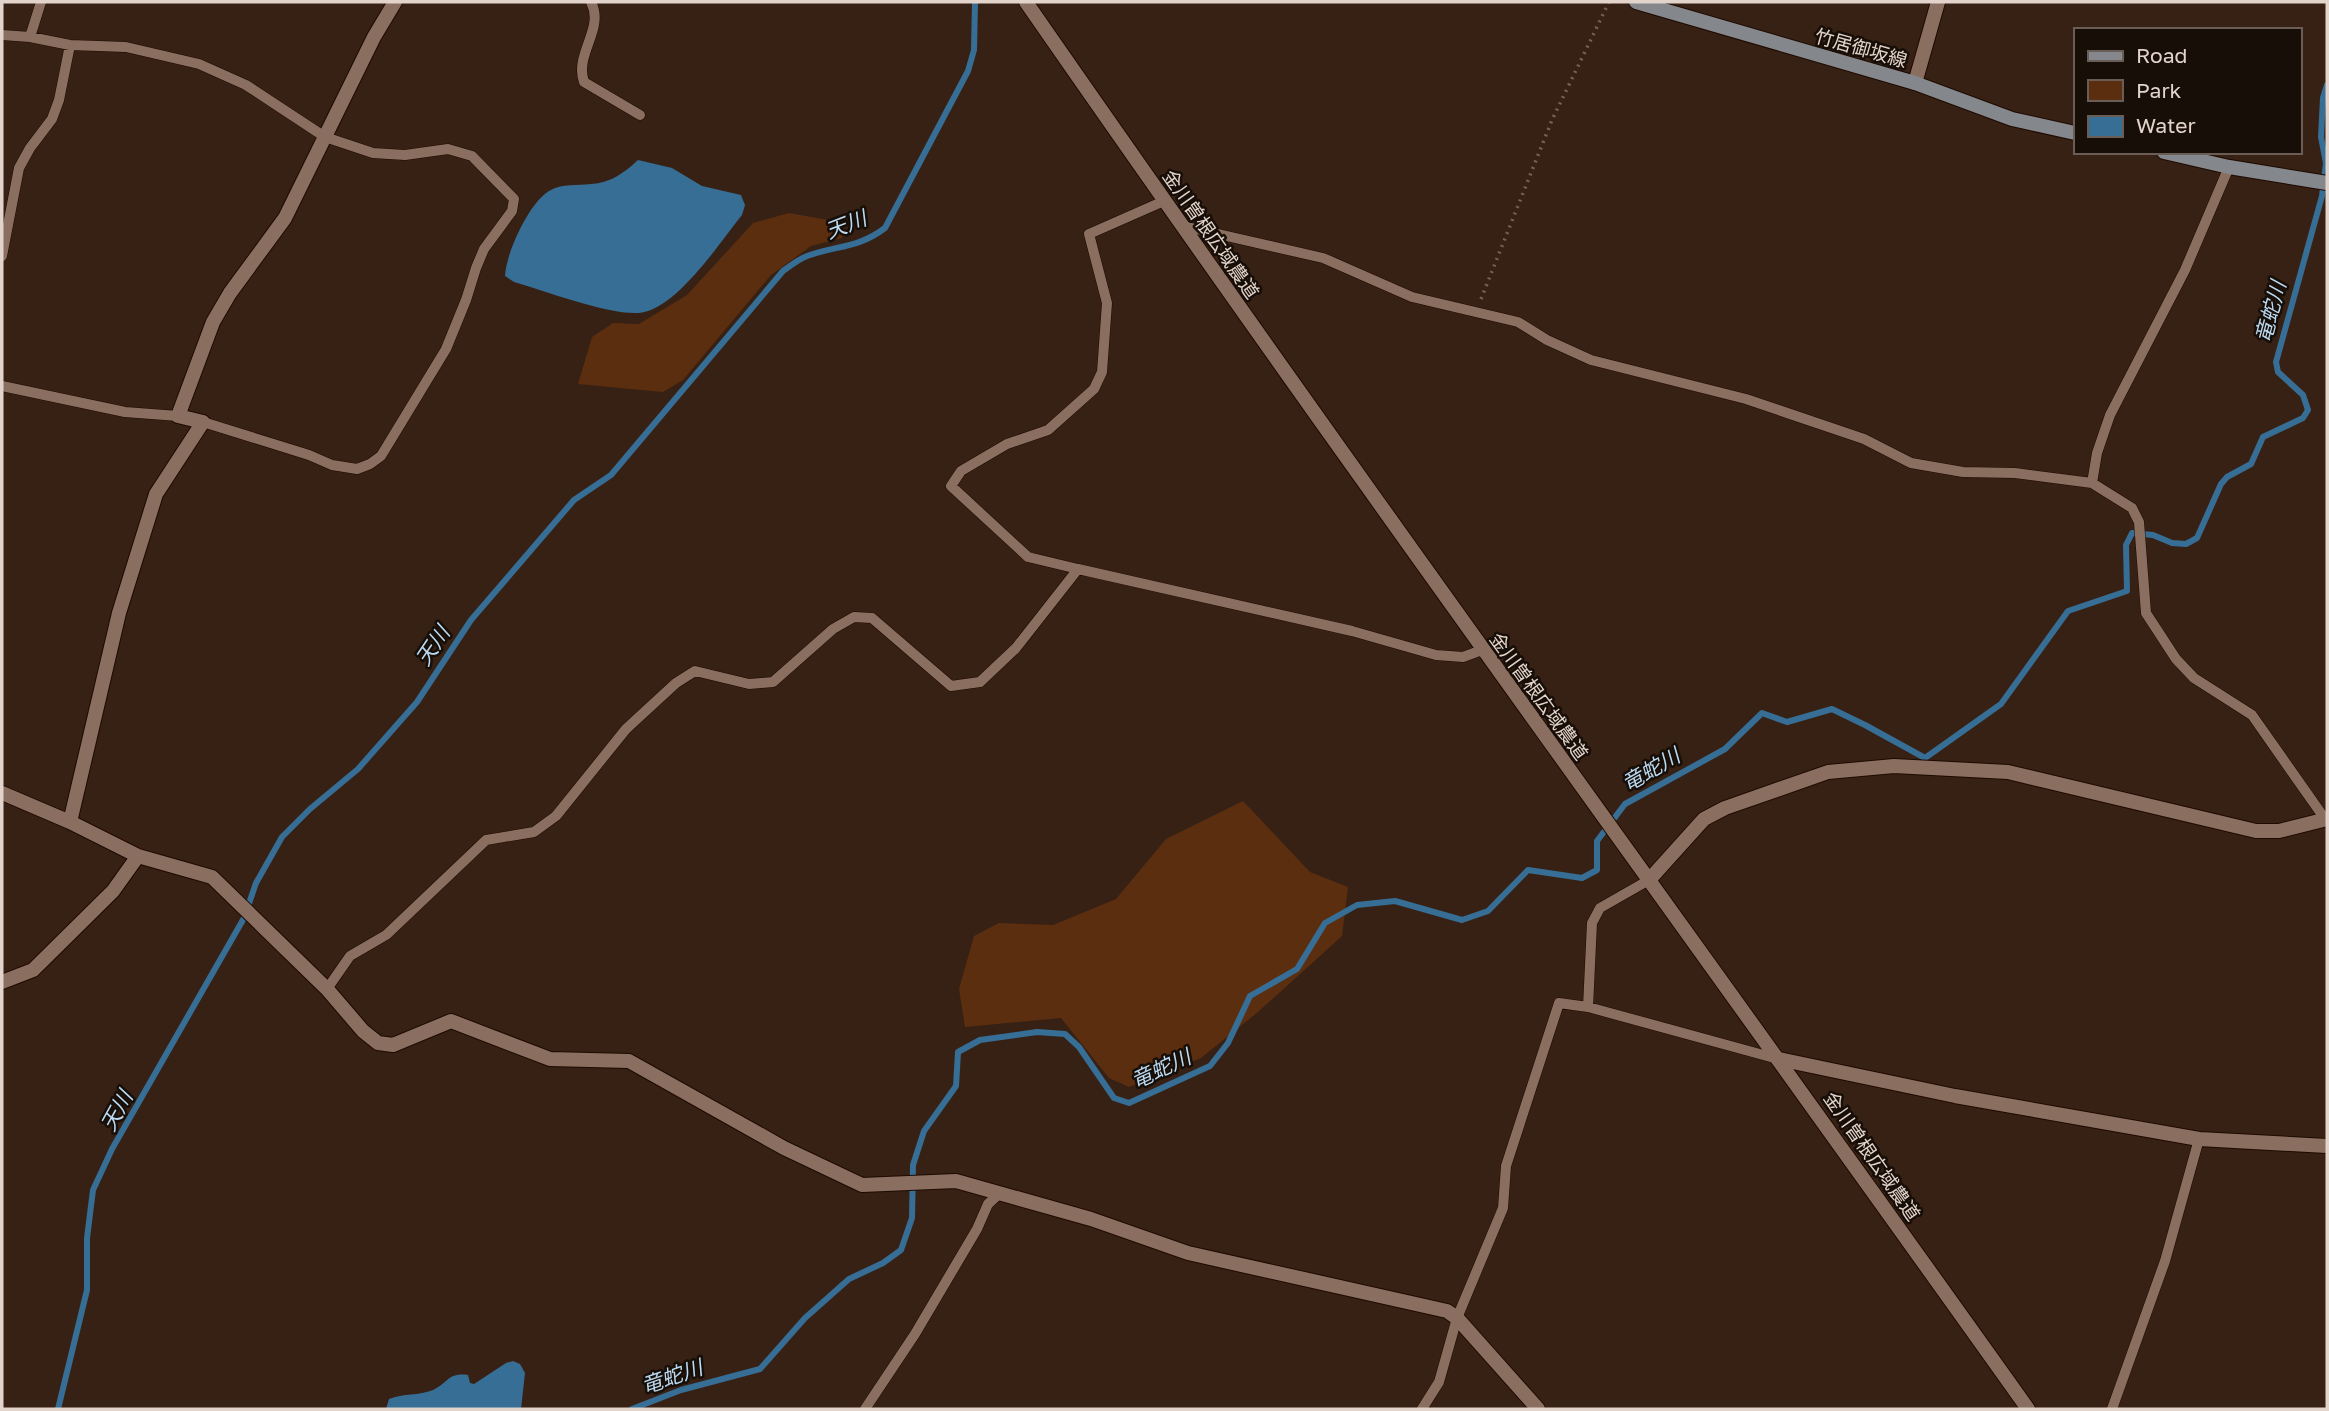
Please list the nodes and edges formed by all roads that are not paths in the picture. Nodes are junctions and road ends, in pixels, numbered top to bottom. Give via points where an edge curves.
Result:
1 (41, 2) edge
2 (395, 2) edge
3 (591, 2) edge
4 (1026, 2) edge
5 (1636, 2) edge
6 (1938, 2) edge
7 (2, 36) edge
8 (30, 37) junction
9 (70, 45) junction
10 (1915, 83) junction
11 (640, 115) dead end
12 (2074, 133) edge
13 (325, 137) junction
14 (2173, 154) edge
15 (2229, 167) junction
16 (2327, 183) edge
17 (1164, 201) junction
18 (1181, 226) junction
19 (2, 256) edge
20 (2, 386) edge
21 (178, 416) junction
22 (203, 422) junction
23 (2092, 483) junction
24 (1078, 569) junction
25 (1482, 650) junction
26 (2, 793) edge
27 (2326, 819) edge
28 (70, 822) junction
29 (138, 856) junction
30 (1649, 880) junction
31 (2, 982) edge
32 (327, 989) junction
33 (1588, 1007) junction
34 (1779, 1059) junction
35 (2199, 1139) junction
36 (2327, 1146) edge
37 (1001, 1192) junction
38 (1457, 1318) junction
39 (865, 1409) edge
40 (1422, 1409) edge
41 (1538, 1409) edge
42 (2028, 1409) edge
43 (2112, 1409) edge

1 - 8 lane
2 - 13 street
3 - 11 lane via 595,15 580,71 584,82
4 - 17 street, 金川曽根広域農道
5 - 10 main road, 竹居御坂線
6 - 10 street
7 - 8 lane
8 - 9 lane
9 - 13 lane via 126,47 199,64 246,85
9 - 19 lane via 52,119 19,168
10 - 12 main road, 竹居御坂線 via 2012,119
13 - 21 street via 285,218 213,322
13 - 22 lane via 373,153 405,155 448,149 472,156 514,199 512,211 484,249 446,349 381,456 370,464 357,468 332,465
14 - 15 main road
15 - 16 main road
15 - 23 lane via 2185,270 2110,415
17 - 18 street, 金川曽根広域農道
17 - 24 lane via 1089,234 1107,303 1102,372 1094,388 1048,430 1007,444 961,471 951,486 1028,557
18 - 23 lane via 1323,258 1412,297 1518,322 1591,360 1746,399 1864,439 1912,463
18 - 25 street, 金川曽根広域農道
20 - 21 lane via 125,412
21 - 22 street
22 - 28 street via 156,494 119,613
23 - 27 lane via 2132,508 2138,522 2146,613 2176,659 2194,678 2252,715
24 - 25 lane via 1352,631 1436,655 1463,657
24 - 32 lane via 1016,648 980,682 951,685 872,618 854,617 833,629 772,682 749,684 695,671 626,729 556,816 534,832 486,840 386,934 350,956
25 - 30 street, 金川曽根広域農道
26 - 28 street
27 - 30 street via 2280,831 2256,831 2008,772 1894,766 1855,769 1828,772 1704,819
28 - 29 street
29 - 31 street via 113,891 33,970
29 - 32 street via 212,877
30 - 33 lane via 1600,908 1592,923
30 - 34 street, 金川曽根広域農道
32 - 37 street via 378,1043 393,1045 451,1021 550,1059 629,1060 784,1148 862,1185 956,1181
33 - 34 lane
33 - 38 lane via 1559,1003 1506,1166 1503,1208
34 - 35 street
34 - 42 street, 金川曽根広域農道
35 - 36 street
35 - 43 lane via 2165,1261
37 - 38 street via 1188,1254 1447,1311
37 - 39 lane via 988,1204 950,1276
38 - 40 lane via 1439,1382
38 - 41 street

